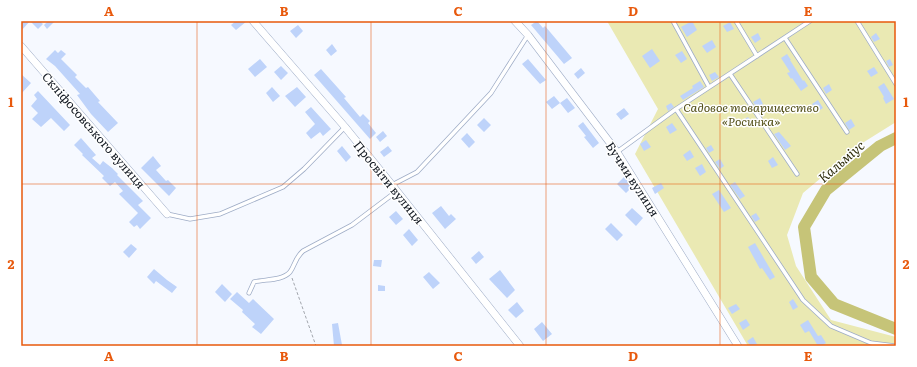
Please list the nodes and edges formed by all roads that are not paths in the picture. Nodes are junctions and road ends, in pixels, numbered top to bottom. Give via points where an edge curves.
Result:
1 (253, 21) edge
2 (515, 21) edge
3 (672, 21) edge
4 (736, 21) edge
5 (810, 21) edge
6 (857, 21) edge
7 (803, 23) edge
8 (528, 35) junction
9 (785, 38) junction
10 (21, 46) edge
11 (757, 56) junction
12 (730, 74) junction
13 (896, 84) edge
14 (710, 87) junction
15 (676, 109) junction
16 (345, 127) junction
17 (847, 132) dead end
18 (617, 152) junction
19 (798, 174) dead end
20 (392, 185) junction
21 (397, 191) junction
22 (167, 214) joint
23 (249, 293) dead end
24 (520, 346) edge
25 (738, 346) edge
26 (895, 346) edge

1 - 16 street, Просвіти вулиця
2 - 8 street, Бучми вулиця
3 - 14 lane
4 - 11 lane
5 - 7 lane
6 - 13 lane
7 - 9 lane
8 - 18 street, Бучми вулиця
8 - 20 lane via 491,93 417,172
9 - 11 lane
9 - 17 lane
10 - 22 street, Скліфосовського вулиця
11 - 12 lane
12 - 14 lane
12 - 19 lane
14 - 15 lane
15 - 18 lane
15 - 26 lane via 803,300 831,326 871,343
16 - 20 street, Просвіти вулиця
16 - 22 lane via 284,187 220,214 190,219
18 - 25 street, Бучми вулиця
20 - 21 street, Просвіти вулиця
21 - 23 lane via 352,225 303,251 297,256 290,272 283,278 254,282
21 - 24 street, Просвіти вулиця

